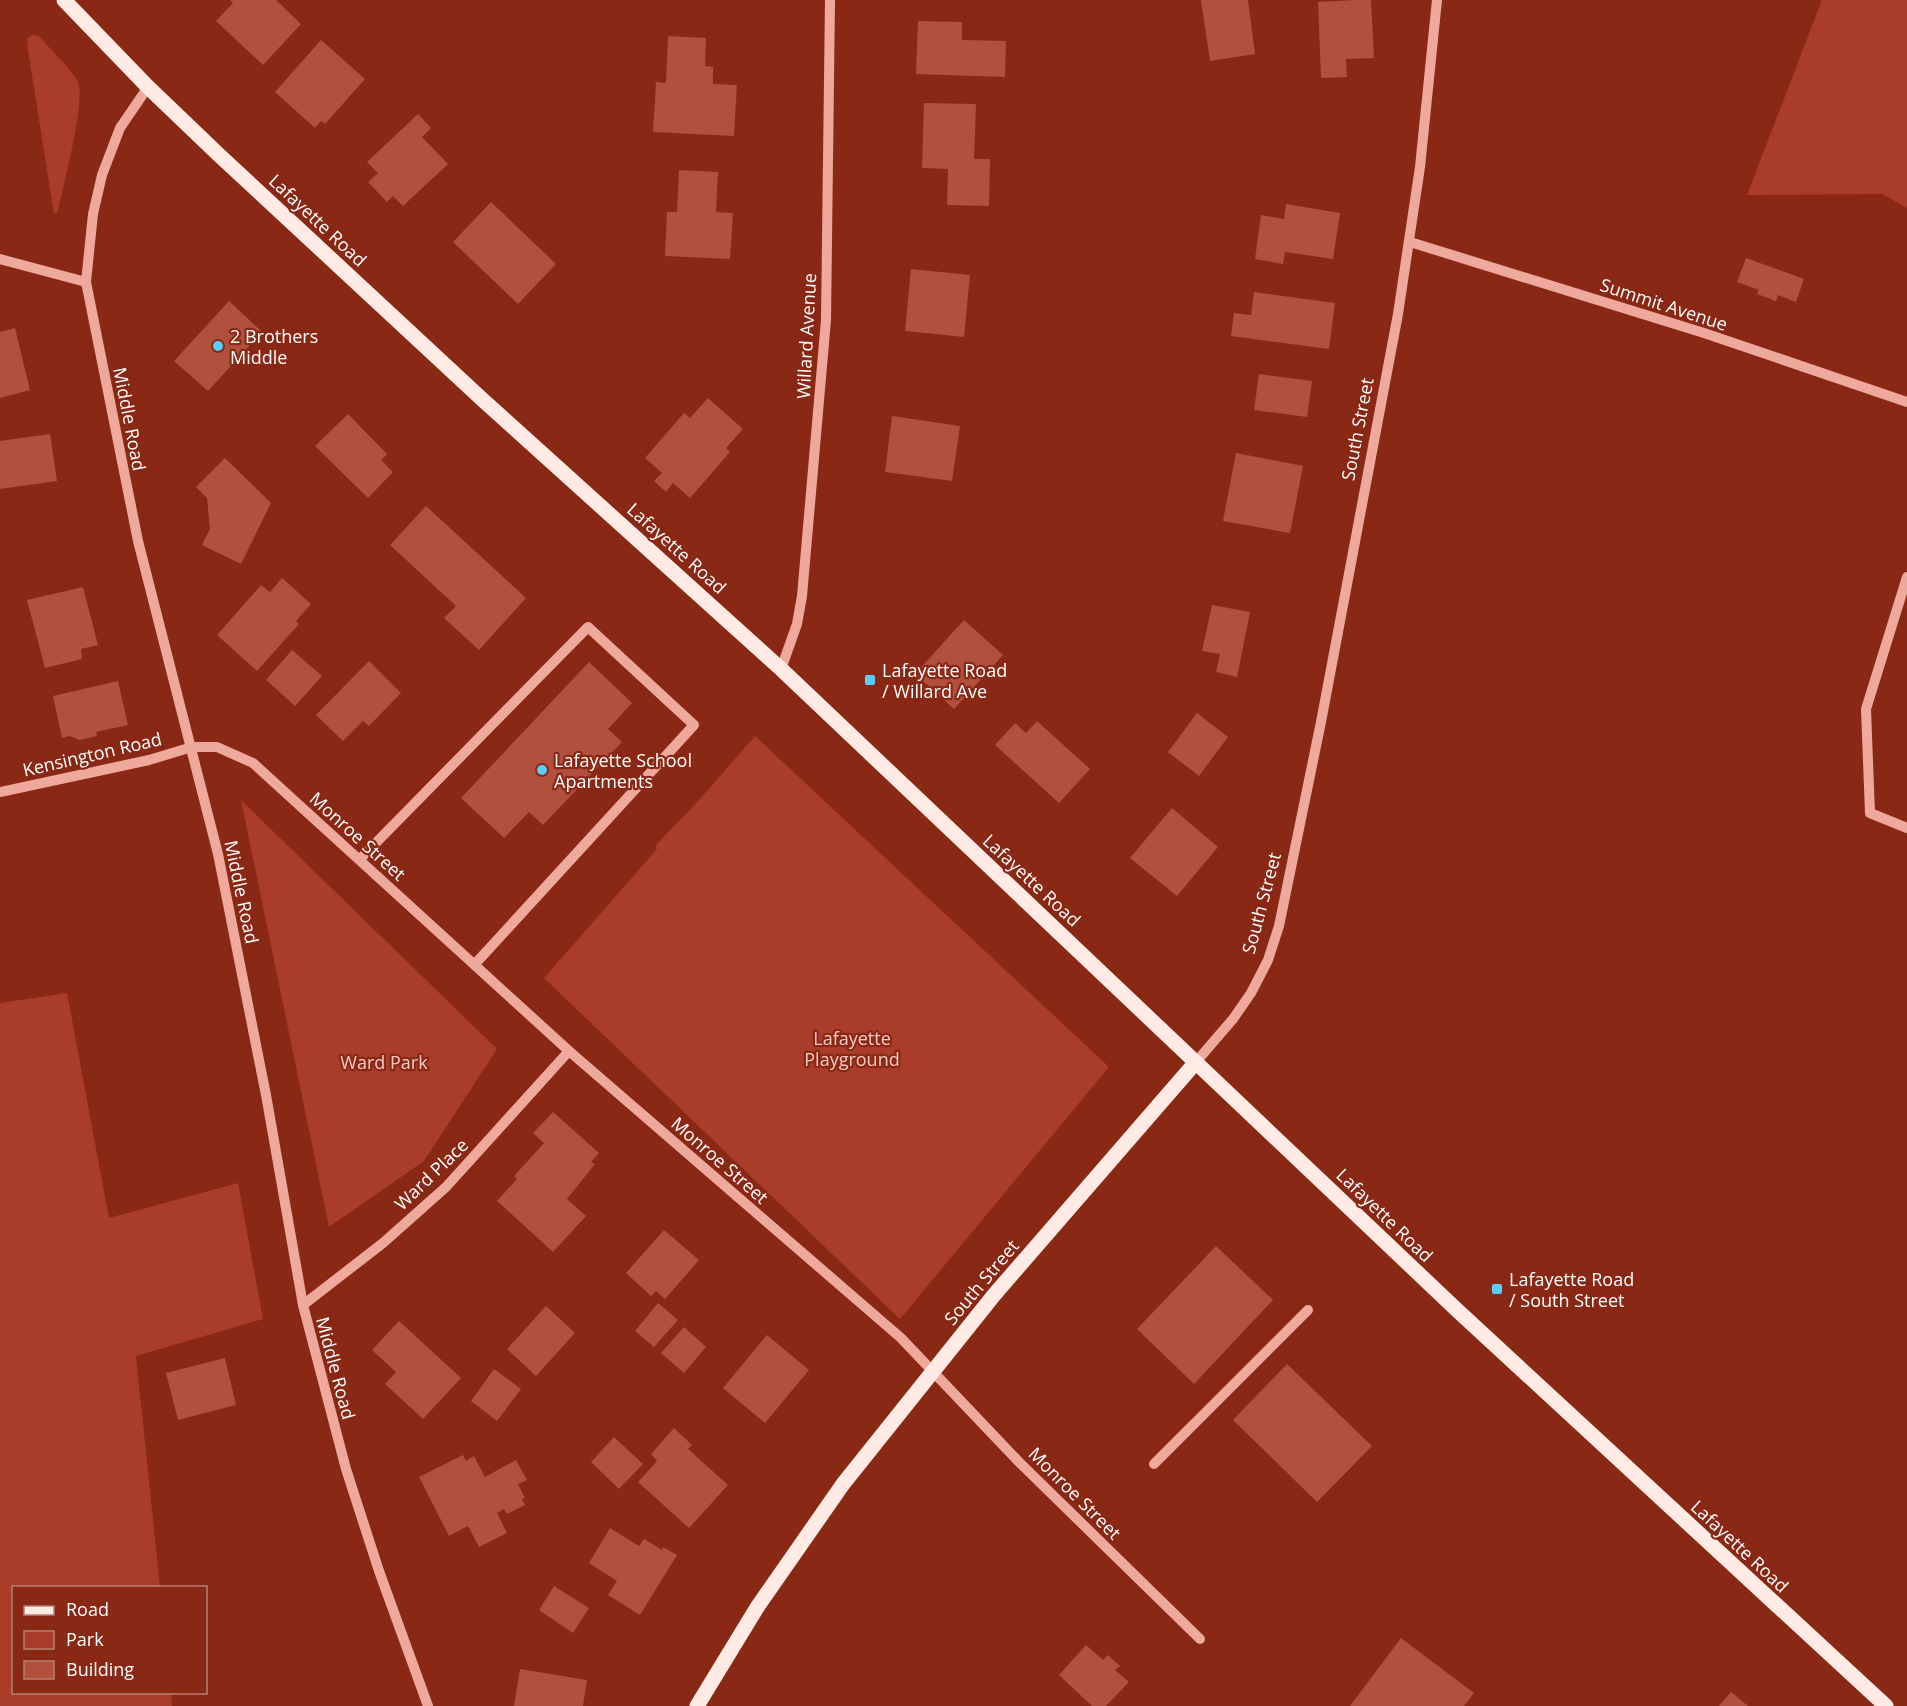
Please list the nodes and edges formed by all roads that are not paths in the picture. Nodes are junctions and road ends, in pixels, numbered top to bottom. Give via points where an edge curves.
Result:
1 (64, 0) edge
2 (830, 0) edge
3 (1437, 0) edge
4 (148, 87) junction
5 (1410, 242) junction
6 (0, 259) edge
7 (86, 282) junction
8 (1907, 402) edge
9 (1907, 577) edge
10 (781, 669) junction
11 (192, 747) junction
12 (0, 792) edge
13 (1907, 828) edge
14 (360, 859) junction
15 (475, 964) junction
16 (569, 1051) junction
17 (1196, 1062) junction
18 (303, 1305) junction
19 (1308, 1310) dead end
20 (933, 1370) junction
21 (1154, 1464) dead end
22 (1200, 1639) dead end
23 (428, 1706) edge
24 (697, 1706) edge
25 (1886, 1706) edge

1 - 4 main road, Lafayette Road
2 - 10 street, Willard Avenue via 826,320 802,596
3 - 5 street, South Street
4 - 7 street, Middle Road via 120,128 102,175 93,214
4 - 10 main road, Lafayette Road via 484,401
5 - 8 street, Summit Avenue via 1704,333
5 - 17 street, South Street via 1279,926 1251,993
6 - 7 street
7 - 11 street, Middle Road via 138,540
9 - 13 street via 1866,709 1870,813
10 - 17 main road, Lafayette Road
11 - 12 street, Kensington Road
11 - 14 street, Monroe Street via 218,747 253,763
11 - 18 street, Middle Road via 218,854 266,1095
14 - 15 street, Monroe Street
14 - 15 street via 588,627 693,725
15 - 16 street, Monroe Street
16 - 18 street, Ward Place via 446,1186 383,1243
16 - 20 street, Monroe Street
17 - 20 main road, South Street
17 - 25 main road, Lafayette Road via 1458,1311
18 - 23 street, Middle Road via 346,1469
19 - 21 street
20 - 22 street, Monroe Street via 1019,1462
20 - 24 main road, South Street via 800,1545

